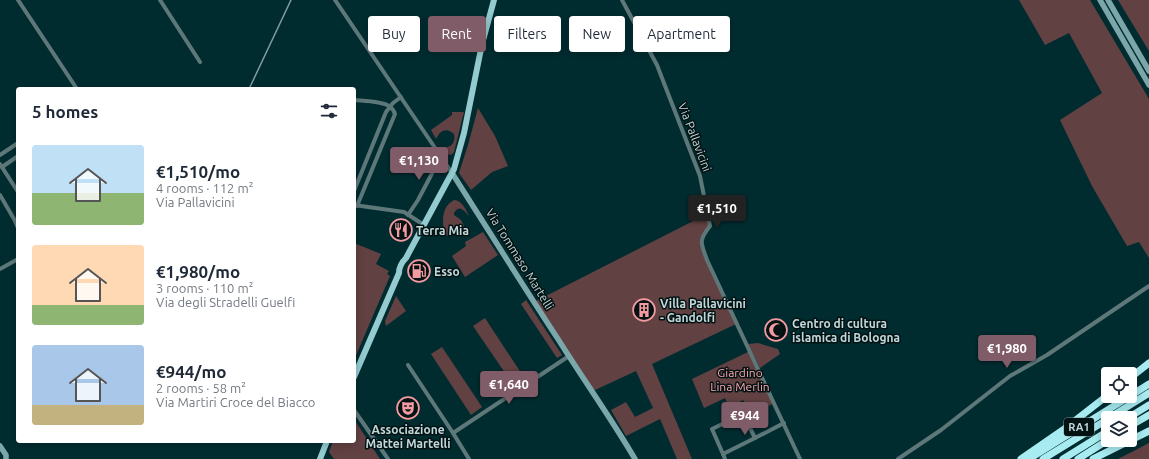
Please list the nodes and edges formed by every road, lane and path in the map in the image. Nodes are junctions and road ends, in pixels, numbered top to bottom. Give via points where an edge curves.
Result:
1 (18, 0) edge
2 (160, 0) edge
3 (335, 0) edge
4 (494, 0) edge
5 (622, 0) edge
6 (1100, 0) edge
7 (1108, 0) edge
8 (200, 62) dead end
9 (1149, 71) edge
10 (1149, 85) edge
11 (76, 87) edge
12 (401, 97) junction
13 (356, 100) edge
14 (390, 106) junction
15 (16, 144) edge
16 (0, 155) edge
17 (16, 157) edge
18 (442, 159) junction
19 (1, 165) edge
20 (452, 173) junction
21 (356, 185) edge
22 (16, 189) edge
23 (0, 195) edge
24 (356, 205) edge
25 (408, 214) junction
26 (16, 217) edge
27 (424, 225) junction
28 (16, 260) edge
29 (0, 269) edge
30 (1149, 286) edge
31 (569, 356) junction
32 (1149, 363) edge
33 (408, 365) dead end
34 (356, 372) edge
35 (1137, 372) edge
36 (1149, 384) edge
37 (1137, 392) edge
38 (1149, 393) edge
39 (1101, 400) edge
40 (1119, 403) edge
41 (1149, 405) edge
42 (1119, 411) edge
43 (1137, 412) edge
44 (356, 413) edge
45 (1149, 414) edge
46 (1101, 422) edge
47 (1137, 422) edge
48 (784, 424) junction
49 (1149, 431) edge
50 (453, 433) junction
51 (1101, 435) edge
52 (755, 438) junction
53 (326, 443) edge
54 (1101, 444) edge
55 (0, 446) edge
56 (722, 454) junction
57 (6, 459) edge
58 (320, 459) edge
59 (388, 459) edge
60 (469, 459) edge
61 (635, 459) edge
62 (725, 459) edge
63 (800, 459) edge
64 (898, 459) edge
65 (1021, 459) edge
66 (1029, 459) edge
67 (1043, 459) edge
68 (1063, 459) edge
69 (1078, 459) edge
70 (1093, 459) edge

1 - 11 street
2 - 8 street
3 - 12 street
4 - 20 main road via 464,133
5 - 48 street, Via Pallavicini via 657,65 700,176 710,226 702,236 701,244 707,260
6 - 10 main road
7 - 9 main road
12 - 14 street
12 - 18 street
13 - 14 street
14 - 21 street
14 - 24 street via 395,114
15 - 16 street
17 - 19 street
18 - 20 street
18 - 25 street
19 - 22 street
20 - 27 main road
20 - 31 main road, Via Tommaso Martelli
23 - 26 street
24 - 25 street
25 - 27 street
27 - 34 main road via 399,269
28 - 29 street
30 - 64 street via 1047,355 1010,376 941,430
31 - 50 street
31 - 61 main road, Via Tommaso Martelli
32 - 35 highway
33 - 50 street
36 - 37 highway, RA1
38 - 42 highway
39 - 65 highway
40 - 66 highway, RA1
41 - 43 highway
44 - 59 street
45 - 47 highway
46 - 67 highway
48 - 52 street
48 - 63 street, Via Pallavicini
49 - 70 highway
50 - 60 street
51 - 68 highway
52 - 56 street
52 - 56 street via 746,418 741,414 712,429
53 - 58 main road
54 - 69 highway, RA1
55 - 57 main road
56 - 62 street

